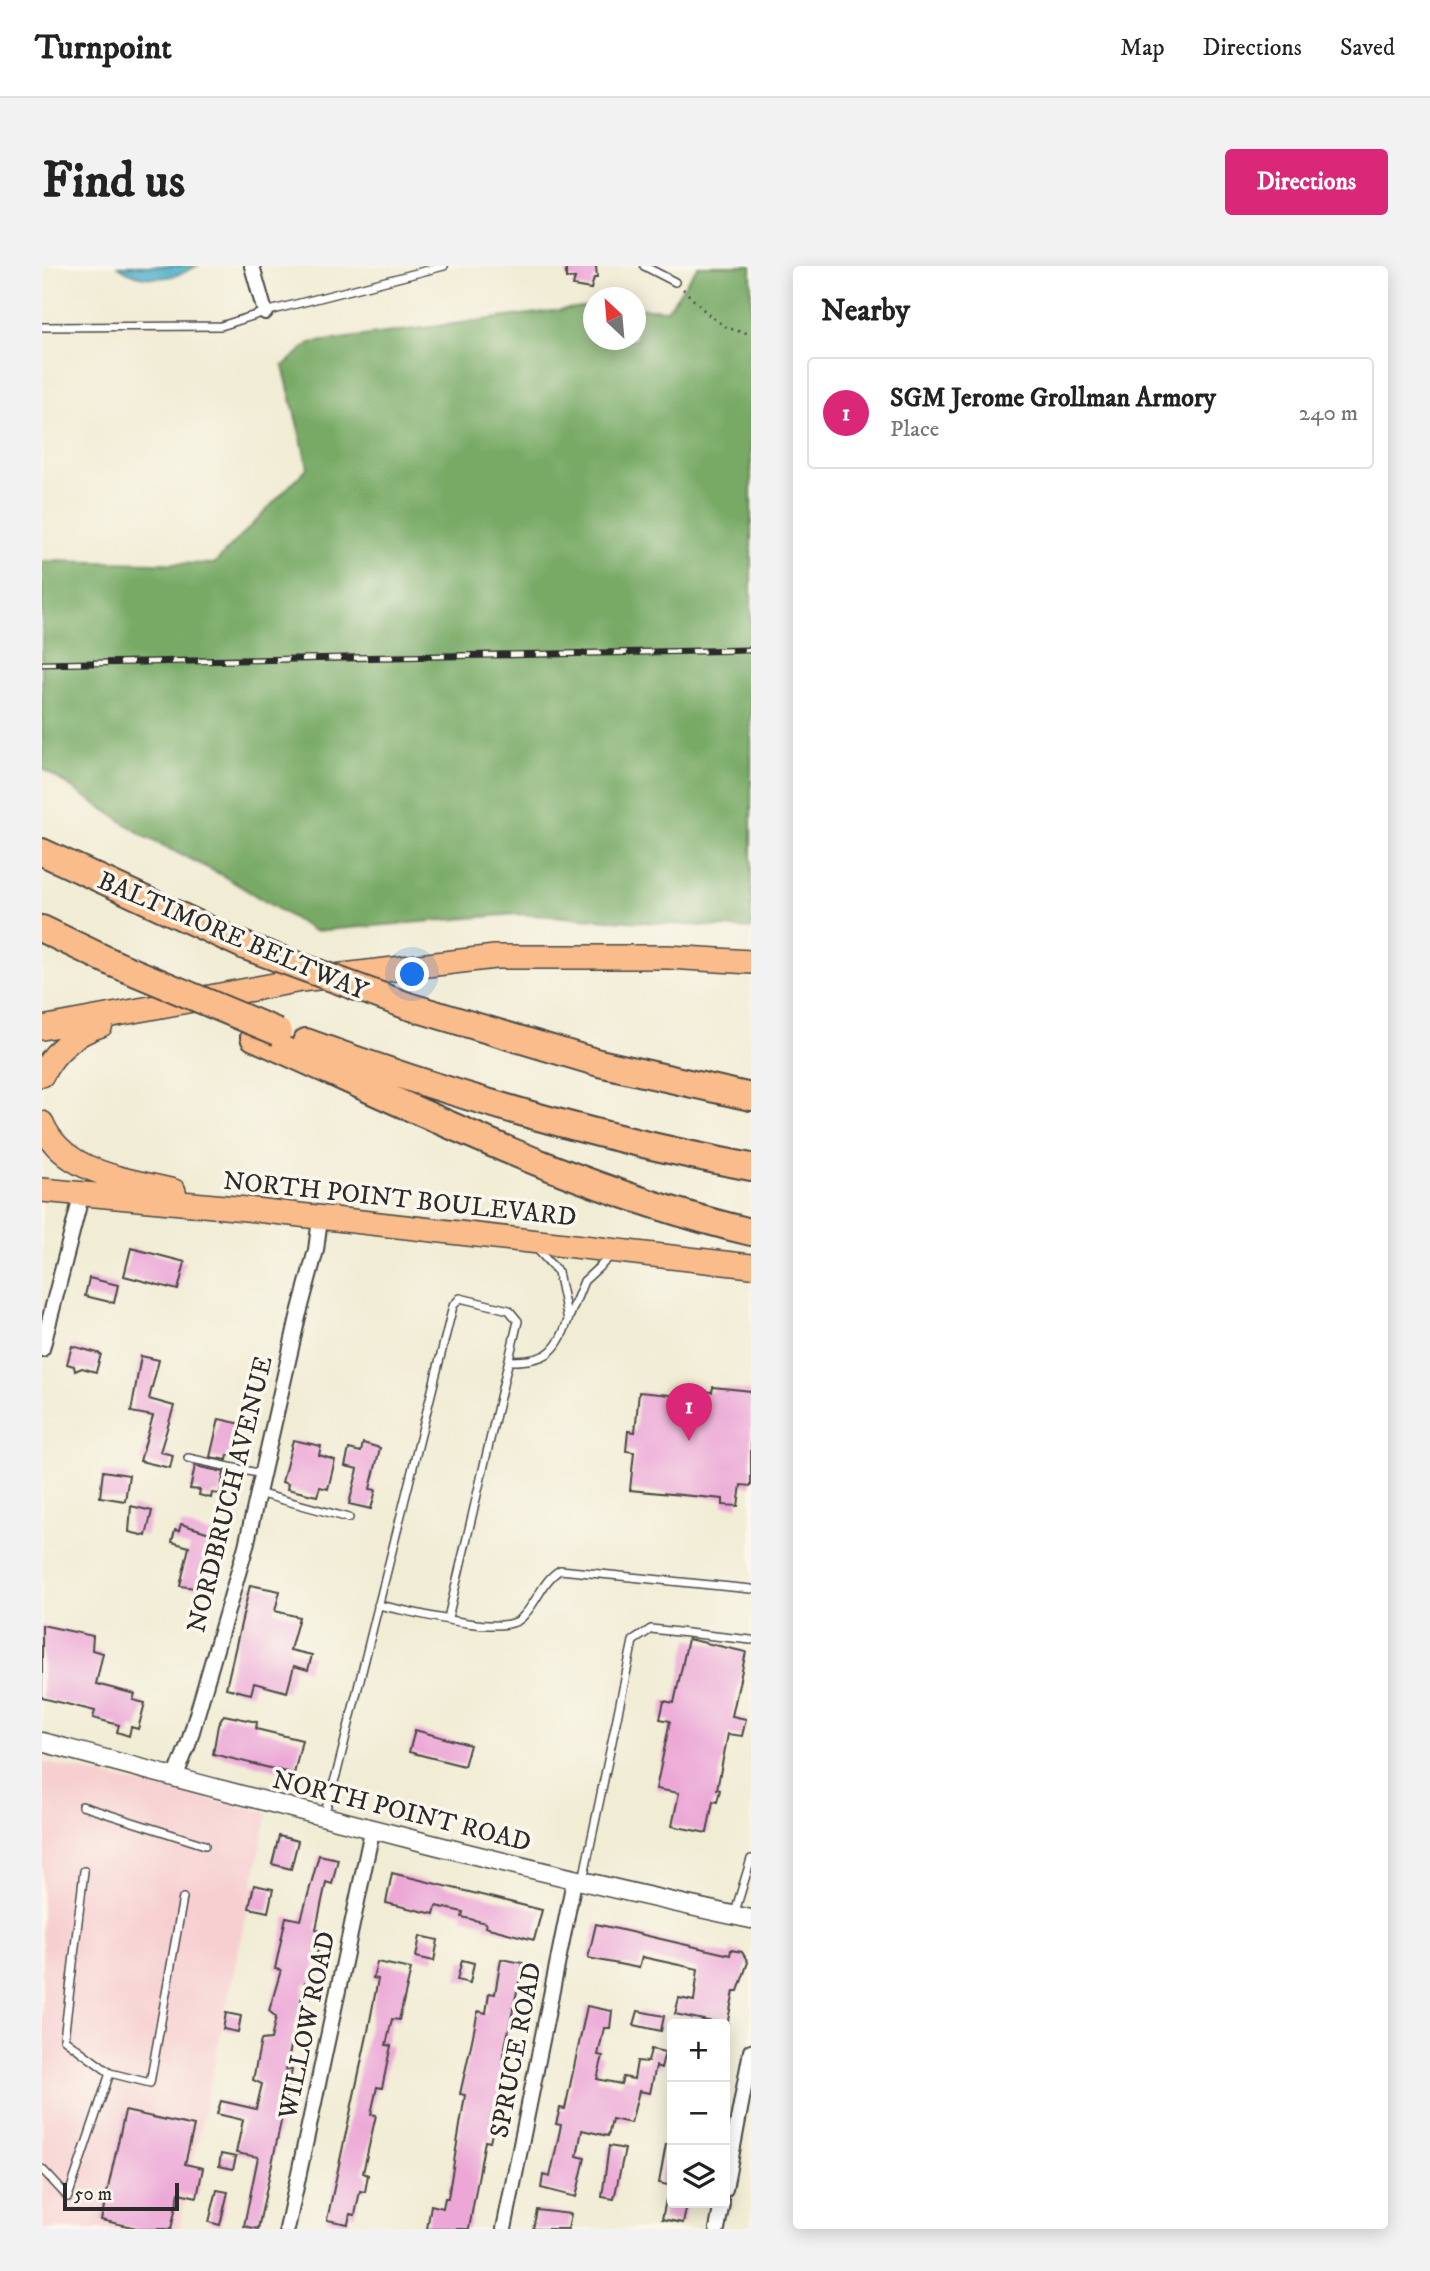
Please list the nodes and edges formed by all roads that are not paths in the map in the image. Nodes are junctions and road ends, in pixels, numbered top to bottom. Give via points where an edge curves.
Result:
1 (252, 266) edge
2 (444, 266) edge
3 (644, 266) edge
4 (675, 282) road end
5 (265, 312) junction
6 (42, 327) edge
7 (42, 850) edge
8 (42, 929) edge
9 (751, 962) edge
10 (408, 1006) junction
11 (137, 1013) junction
12 (42, 1028) edge
13 (266, 1034) junction
14 (42, 1076) edge
15 (751, 1080) edge
16 (751, 1097) edge
17 (42, 1124) edge
18 (751, 1167) edge
19 (42, 1190) edge
20 (82, 1193) junction
21 (246, 1209) junction
22 (320, 1219) junction
23 (751, 1232) edge
24 (529, 1240) junction
25 (617, 1251) junction
26 (751, 1266) edge
27 (568, 1320) junction
28 (42, 1349) edge
29 (511, 1362) junction
30 (188, 1458) dead end
31 (261, 1474) junction
32 (257, 1492) junction
33 (349, 1518) dead end
34 (751, 1589) edge
35 (378, 1605) junction
36 (448, 1618) junction
37 (751, 1640) edge
38 (42, 1742) edge
39 (175, 1778) junction
40 (82, 1806) dead end
41 (322, 1819) junction
42 (372, 1831) junction
43 (205, 1845) dead end
44 (751, 1858) edge
45 (84, 1871) dead end
46 (578, 1882) junction
47 (183, 1898) dead end
48 (743, 1917) edge
49 (751, 2051) edge
50 (110, 2073) junction
51 (730, 2162) edge
52 (42, 2169) edge
53 (721, 2208) edge
54 (287, 2229) edge
55 (504, 2229) edge
56 (717, 2229) edge

1 - 5 street
2 - 5 lane
3 - 4 lane
5 - 6 lane via 221,326
7 - 10 highway, BALTIMORE BELTWAY, bridge via 245,946
8 - 13 highway, bridge
9 - 11 main road via 495,957 300,980
10 - 15 highway via 603,1052
10 - 16 highway, BALTIMORE BELTWAY via 599,1063
11 - 12 main road
11 - 14 main road via 86,1030 56,1054
13 - 18 highway via 590,1132
13 - 23 highway via 556,1169 673,1211
17 - 21 main road via 56,1146 80,1164
19 - 20 main road, NORTH POINT BOULEVARD
20 - 21 main road, NORTH POINT BOULEVARD
20 - 28 street
21 - 22 main road, NORTH POINT BOULEVARD
22 - 24 main road, NORTH POINT BOULEVARD
22 - 31 street, NORDBRUCH AVENUE
24 - 25 main road, NORTH POINT BOULEVARD
24 - 27 lane via 558,1272
25 - 26 main road, NORTH POINT BOULEVARD
25 - 27 lane via 584,1281
27 - 29 lane via 561,1341 549,1354 534,1361
29 - 35 lane via 518,1335 515,1314 460,1298 453,1306
29 - 36 lane
30 - 31 lane
31 - 32 street, NORDBRUCH AVENUE
32 - 33 lane
32 - 39 street, NORDBRUCH AVENUE via 246,1546
34 - 36 lane via 560,1570 513,1623 486,1625
35 - 36 lane
35 - 41 lane
37 - 46 lane via 651,1629 633,1641
38 - 39 street, NORTH POINT ROAD
39 - 41 street, NORTH POINT ROAD
40 - 43 lane
41 - 42 street, NORTH POINT ROAD
42 - 46 street, NORTH POINT ROAD
42 - 54 street, WILLOW ROAD
44 - 48 lane
45 - 50 lane via 64,2039
46 - 48 street, NORTH POINT ROAD
46 - 55 street, SPRUCE ROAD
47 - 50 lane via 150,2083
49 - 51 street
50 - 52 lane via 68,2197
53 - 56 street

